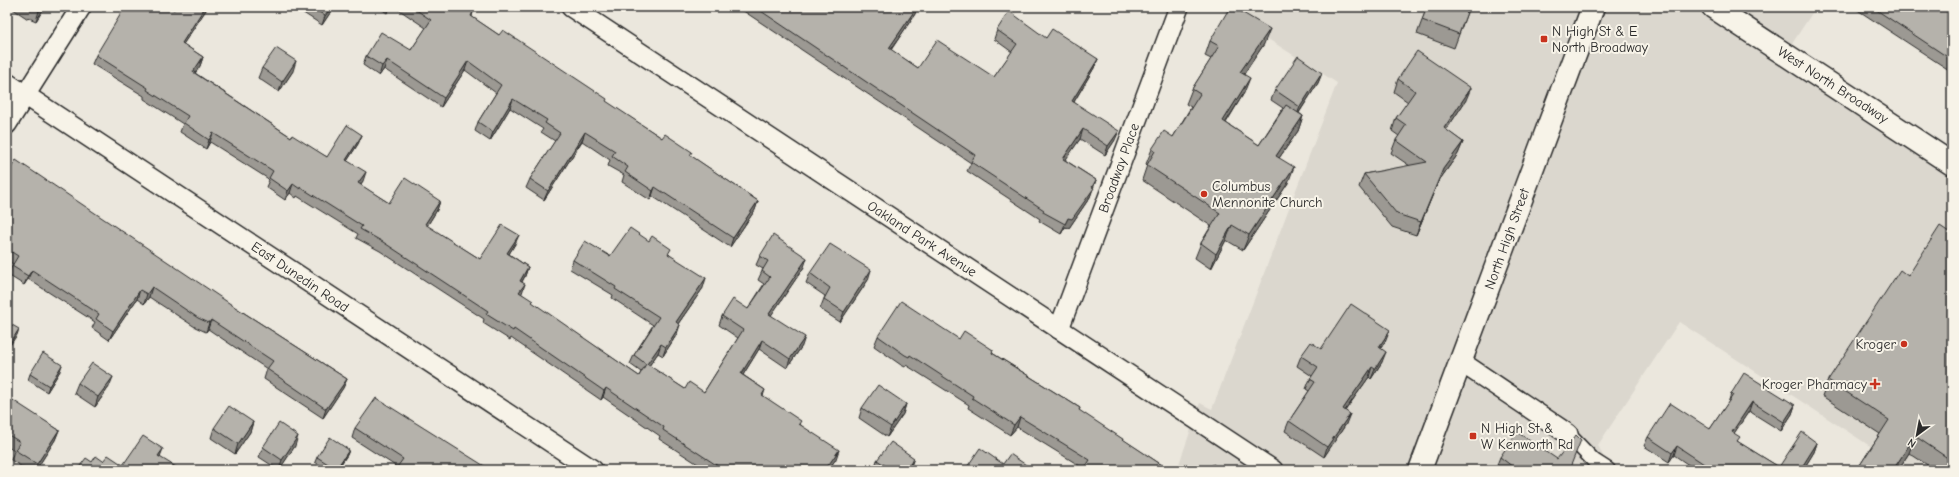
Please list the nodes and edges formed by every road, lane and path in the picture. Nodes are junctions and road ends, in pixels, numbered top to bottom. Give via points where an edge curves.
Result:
1 (82, 7) edge
2 (571, 7) edge
3 (1179, 7) edge
4 (1593, 7) edge
5 (1713, 7) edge
6 (7, 83) edge
7 (26, 96) junction
8 (7, 124) edge
9 (1952, 164) edge
10 (1059, 329) junction
11 (1460, 362) junction
12 (1568, 434) joint
13 (593, 470) edge
14 (1273, 470) edge
15 (1420, 470) edge
16 (1608, 470) edge

1 - 7 street
2 - 10 street, Oakland Park Avenue
3 - 10 street, Broadway Place
4 - 11 main road, North High Street
5 - 9 main road, West North Broadway
6 - 7 street, East Dunedin Road
7 - 8 street
7 - 13 street, East Dunedin Road
10 - 14 street, Oakland Park Avenue
11 - 12 street
11 - 15 main road, North High Street
12 - 16 street via 1594,461

